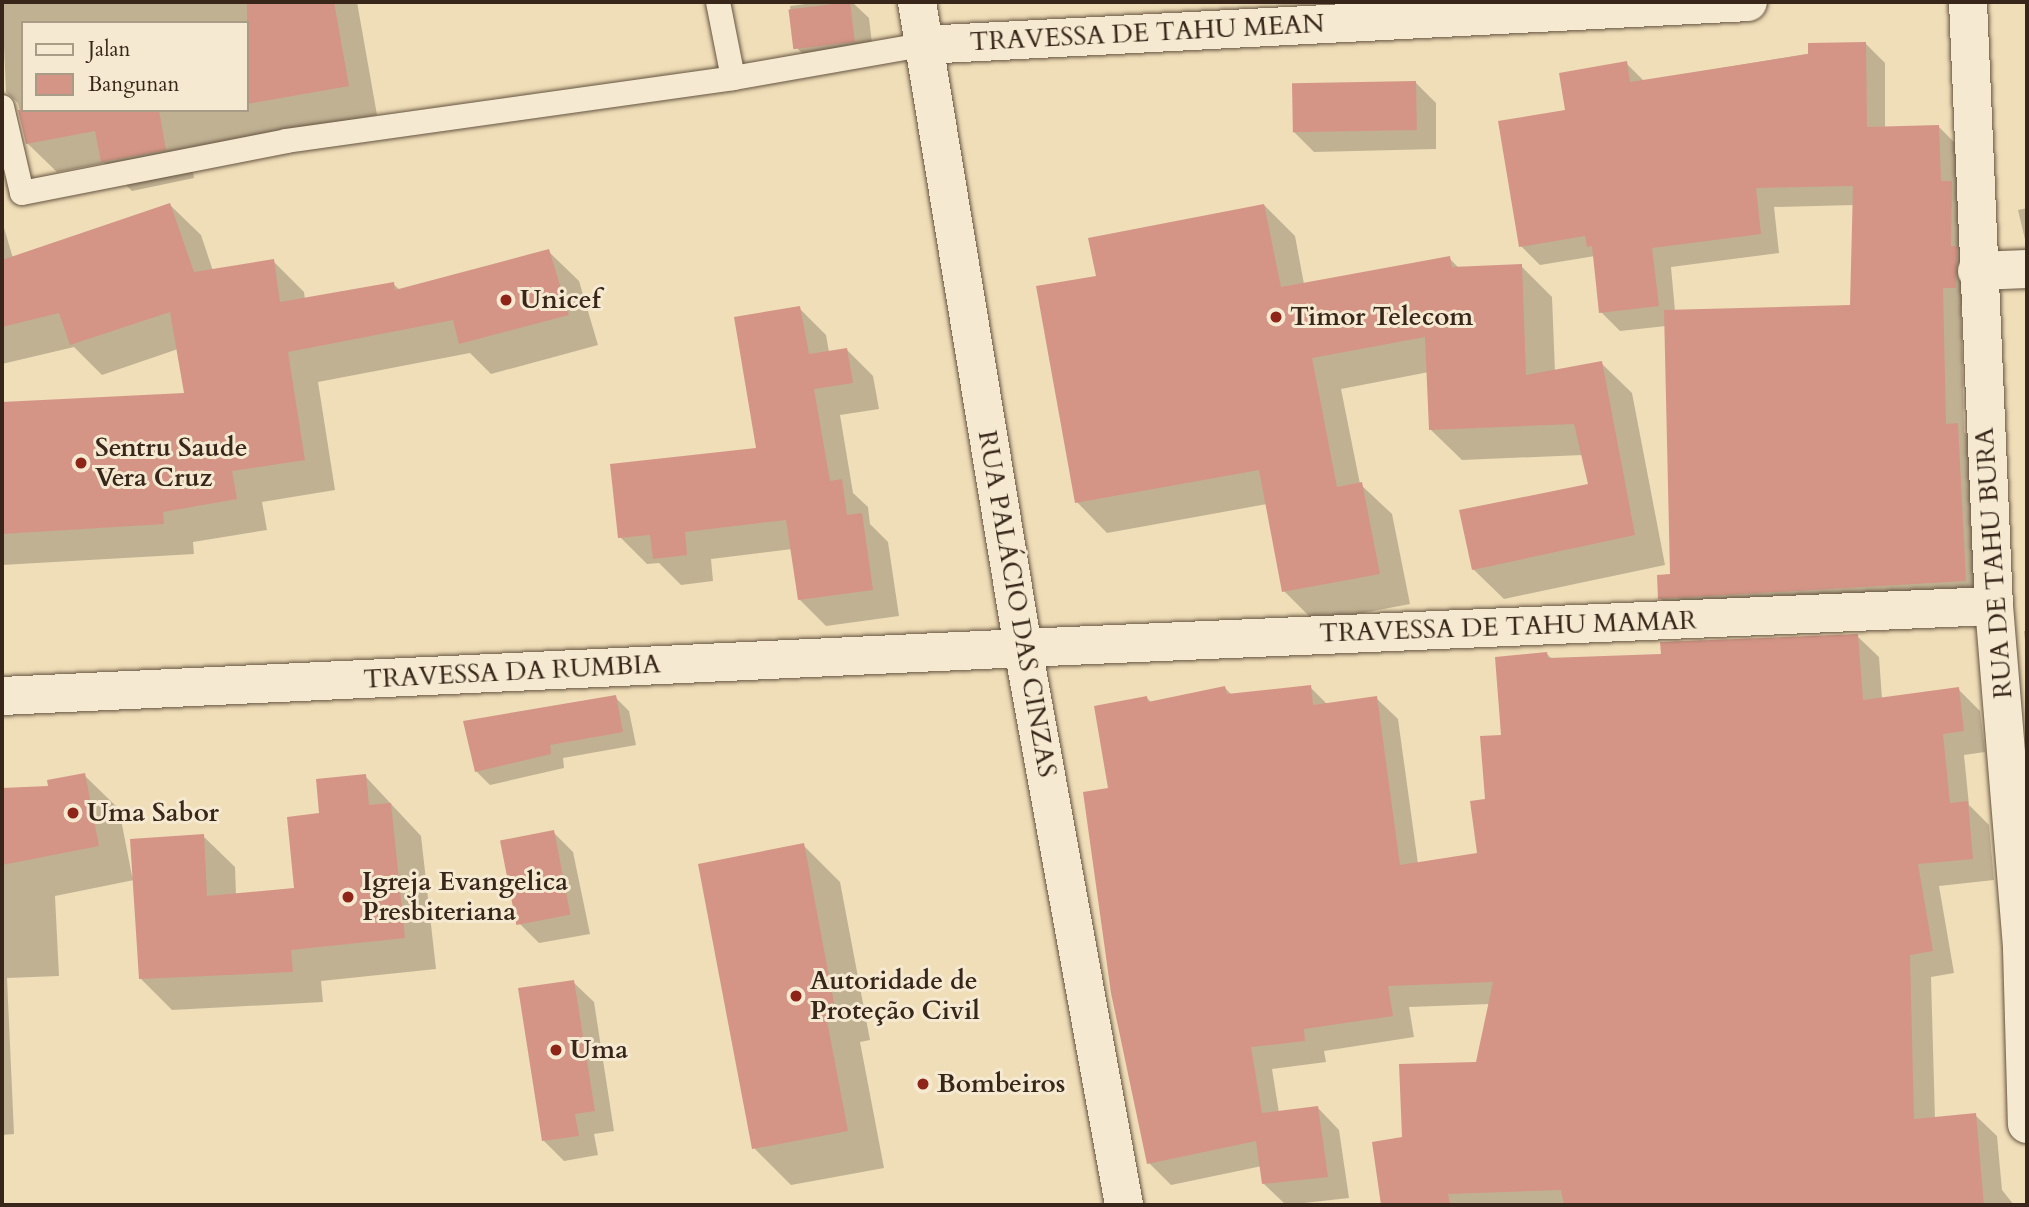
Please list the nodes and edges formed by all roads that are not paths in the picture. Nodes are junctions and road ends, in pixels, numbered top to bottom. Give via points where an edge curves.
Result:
1 (718, 2) edge
2 (916, 2) edge
3 (1748, 2) edge
4 (1968, 2) edge
5 (923, 45) junction
6 (733, 78) junction
7 (2, 107) edge
8 (2027, 269) edge
9 (1977, 271) junction
10 (1994, 606) junction
11 (1023, 648) junction
12 (2, 696) edge
13 (2025, 948) edge
14 (2027, 1124) edge
15 (1124, 1205) edge

1 - 6 lane
2 - 5 street, RUA PALÁCIO DAS CINZAS
3 - 5 street, TRAVESSA DE TAHU MEAN
4 - 9 street, RUA DE TAHU BURA
5 - 6 lane
5 - 11 street, RUA PALÁCIO DAS CINZAS
6 - 7 lane via 286,141 22,193
8 - 9 street
9 - 10 street, RUA DE TAHU BURA
10 - 11 street, TRAVESSA DE TAHU MAMAR
10 - 13 street, RUA DE TAHU BURA
11 - 12 street, TRAVESSA DA RUMBIA
11 - 15 street, RUA PALÁCIO DAS CINZAS
13 - 14 street, RUA DE TAHU BURA

